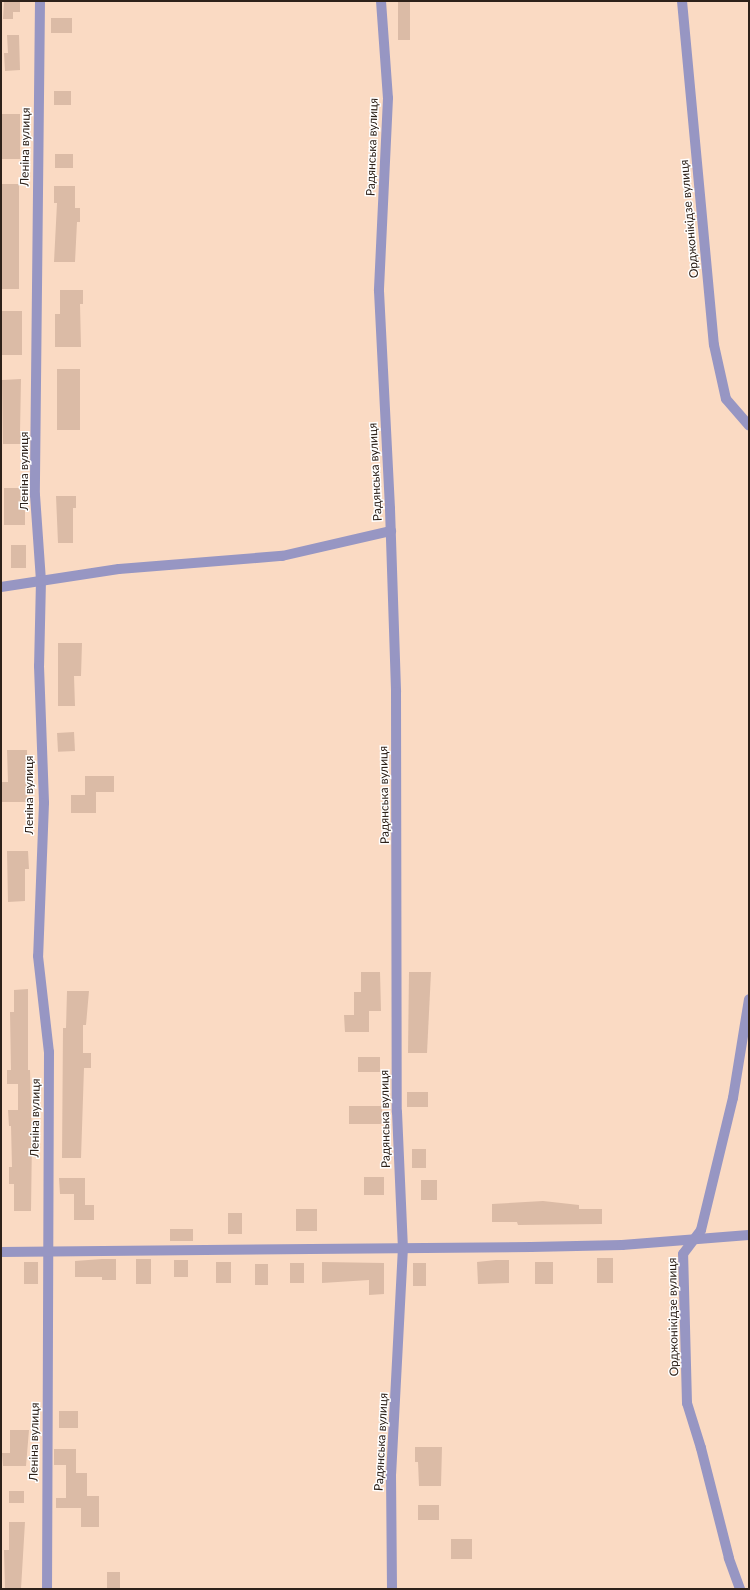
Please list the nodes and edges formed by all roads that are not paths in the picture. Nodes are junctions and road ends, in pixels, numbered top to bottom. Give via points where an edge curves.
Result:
1 (40, 1) edge
2 (381, 1) edge
3 (682, 1) edge
4 (749, 424) edge
5 (391, 531) junction
6 (41, 580) junction
7 (1, 587) edge
8 (749, 999) edge
9 (749, 1235) edge
10 (695, 1237) junction
11 (403, 1247) junction
12 (48, 1250) junction
13 (1, 1252) edge
14 (47, 1589) edge
15 (392, 1589) edge
16 (740, 1589) edge

1 - 6 street, Леніна вулиця via 35,495
2 - 5 street, Радянська вулиця via 388,98 379,291
3 - 4 street, Орджонікідзе вулиця via 714,345 726,399
5 - 6 street via 282,556 119,569
5 - 11 street, Радянська вулиця via 396,700 397,1112
6 - 7 street
6 - 12 street, Леніна вулиця via 39,666 44,803 38,956 49,1052
8 - 10 street, Орджонікідзе вулиця via 733,1098 701,1230
9 - 10 street
10 - 11 street via 622,1244
10 - 16 street, Орджонікідзе вулиця via 683,1254 687,1403 729,1558
11 - 12 street
11 - 15 street, Радянська вулиця via 391,1474
12 - 13 street
12 - 14 street, Леніна вулиця

